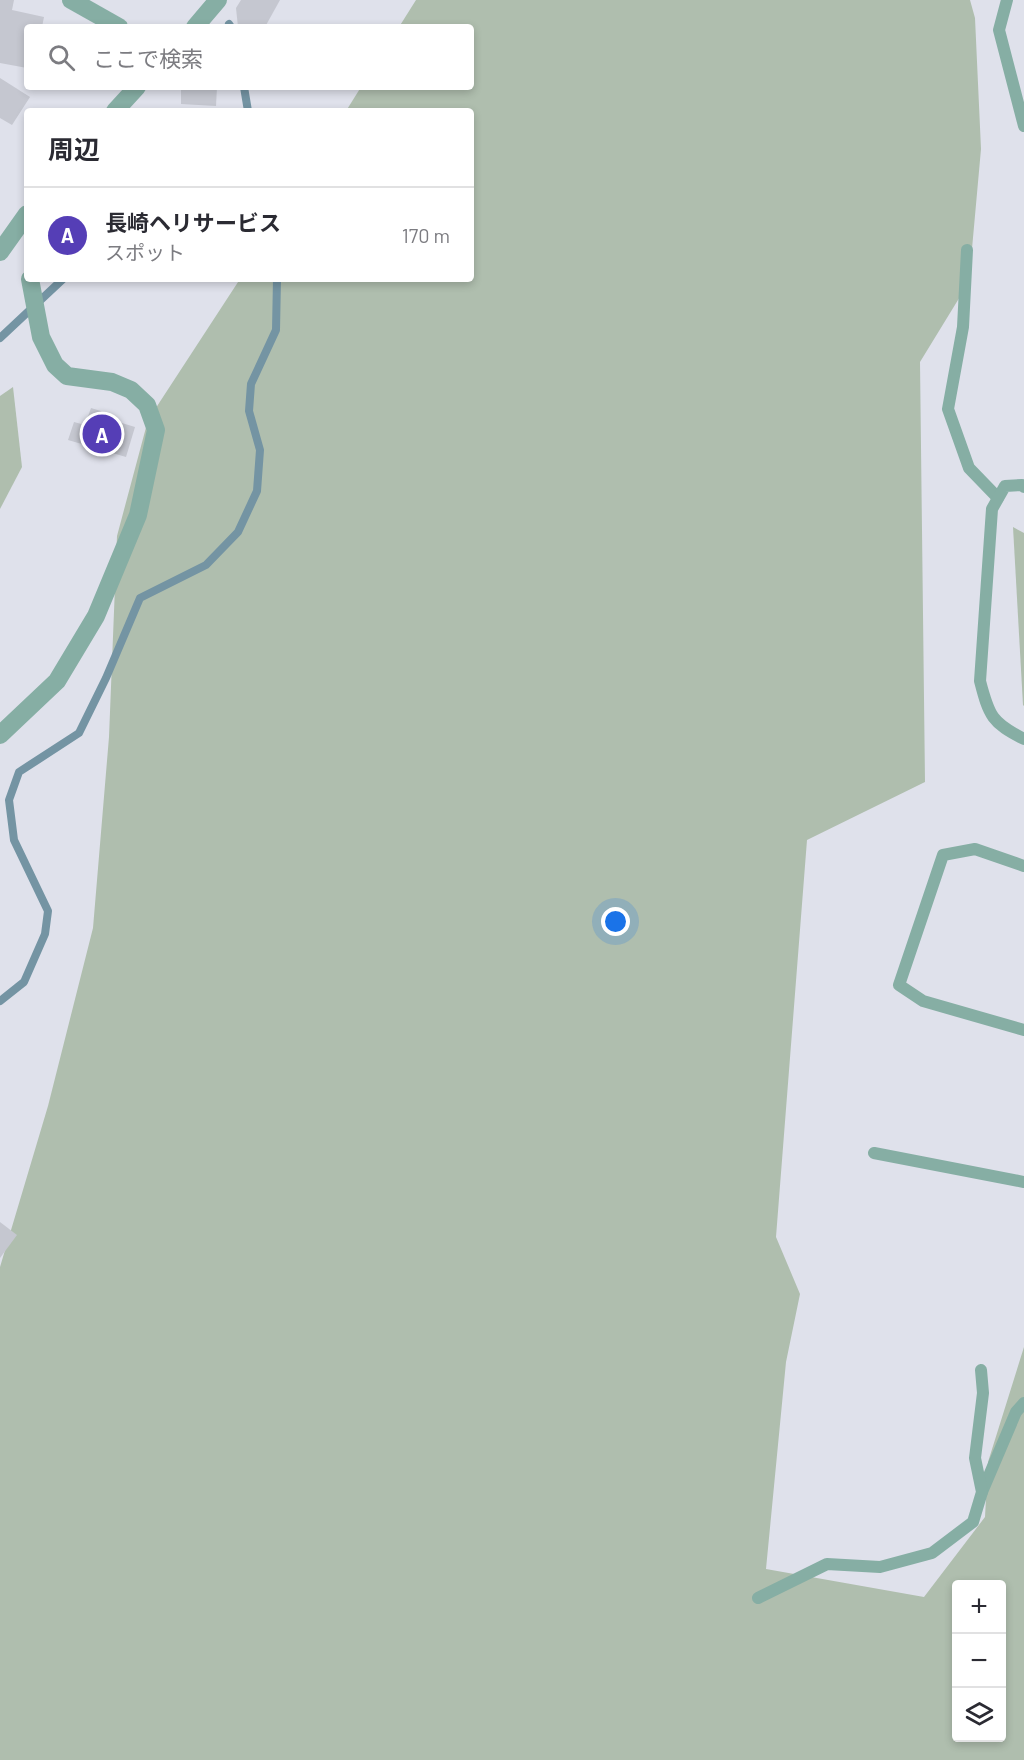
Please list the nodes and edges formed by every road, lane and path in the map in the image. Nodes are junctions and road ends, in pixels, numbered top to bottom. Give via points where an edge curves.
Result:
1 (71, 0) edge
2 (218, 0) edge
3 (1007, 0) edge
4 (114, 24) edge
5 (198, 24) edge
6 (134, 90) edge
7 (118, 108) edge
8 (1024, 126) edge
9 (24, 218) edge
10 (967, 250) dead end
11 (0, 252) edge
12 (30, 283) edge
13 (1024, 487) edge
14 (998, 498) junction
15 (0, 735) edge
16 (1024, 739) edge
17 (1024, 866) edge
18 (1024, 1030) edge
19 (874, 1153) dead end
20 (1024, 1182) edge
21 (981, 1370) dead end
22 (1024, 1403) edge
23 (982, 1492) junction
24 (758, 1598) dead end

1 - 4 street
2 - 5 street
3 - 8 lane via 999,30
6 - 7 street
9 - 11 street
10 - 14 lane via 963,327 948,409 969,468
12 - 15 street via 41,337 55,365 67,376 112,382 131,390 147,405 156,430 138,515 96,616 57,681
13 - 14 lane via 1005,486
14 - 16 lane via 992,509 980,681 987,708 1000,727
17 - 18 lane via 975,849 943,855 898,985 923,1001
19 - 20 lane
21 - 23 lane via 983,1393 975,1458
22 - 23 lane via 1016,1412
23 - 24 lane via 973,1522 932,1553 880,1567 827,1564

